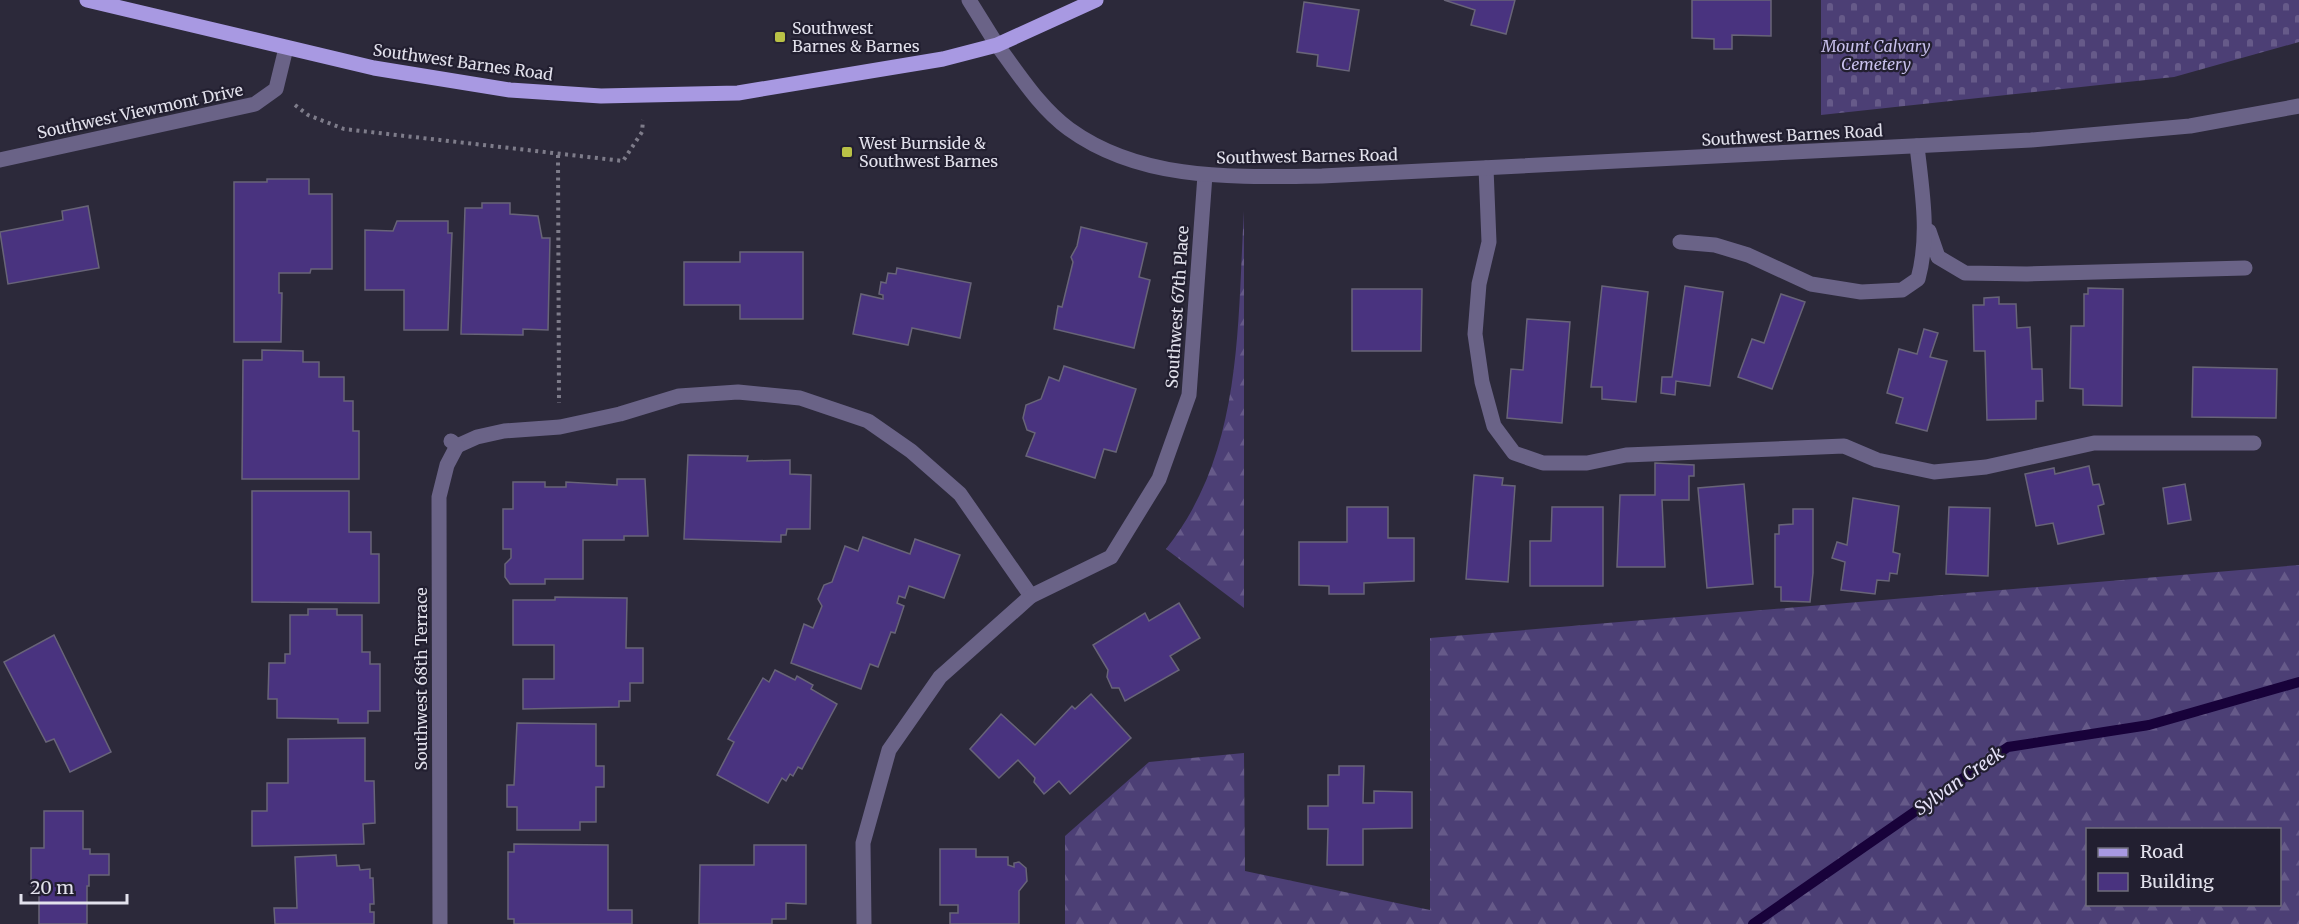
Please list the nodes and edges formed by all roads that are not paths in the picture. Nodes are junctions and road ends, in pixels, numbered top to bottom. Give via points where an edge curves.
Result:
1 (87, 0) edge
2 (969, 0) edge
3 (1096, 0) edge
4 (997, 45) junction
5 (286, 48) junction
6 (2299, 106) edge
7 (1917, 146) junction
8 (0, 160) edge
9 (1486, 168) junction
10 (1205, 175) junction
11 (1925, 219) junction
12 (1680, 242) dead end
13 (2245, 268) dead end
14 (2254, 443) dead end
15 (1031, 596) junction
16 (440, 924) edge
17 (864, 924) edge

1 - 5 main road, Southwest Barnes Road
2 - 4 street
3 - 4 main road
4 - 5 main road, Southwest Barnes Road via 943,59 738,93 601,96 510,90 374,68
4 - 10 street, Southwest Barnes Road via 1040,102 1069,129 1121,156
5 - 8 street, Southwest Viewmont Drive via 276,89 267,98 239,108
6 - 7 street, Southwest Barnes Road via 2134,133
7 - 9 street, Southwest Barnes Road
7 - 11 street
9 - 10 street, Southwest Barnes Road via 1322,176
9 - 14 street via 1490,242 1479,284 1475,334 1494,426 1514,453 1543,463 1587,463 1626,455 1844,446 1877,460 1934,472 1986,467 2094,443
10 - 15 street, Southwest 67th Place via 1189,395 1159,479 1111,556
11 - 12 street via 1925,254 1918,279 1902,290 1861,292 1811,284 1748,255 1715,245
11 - 13 street via 1938,257 1965,273
15 - 16 street, Southwest 68th Terrace via 960,494 911,451 868,421 800,398 738,392 679,396 560,427 504,431 454,443 439,497
15 - 17 street, Southwest 67th Place via 940,677 889,750 863,843

